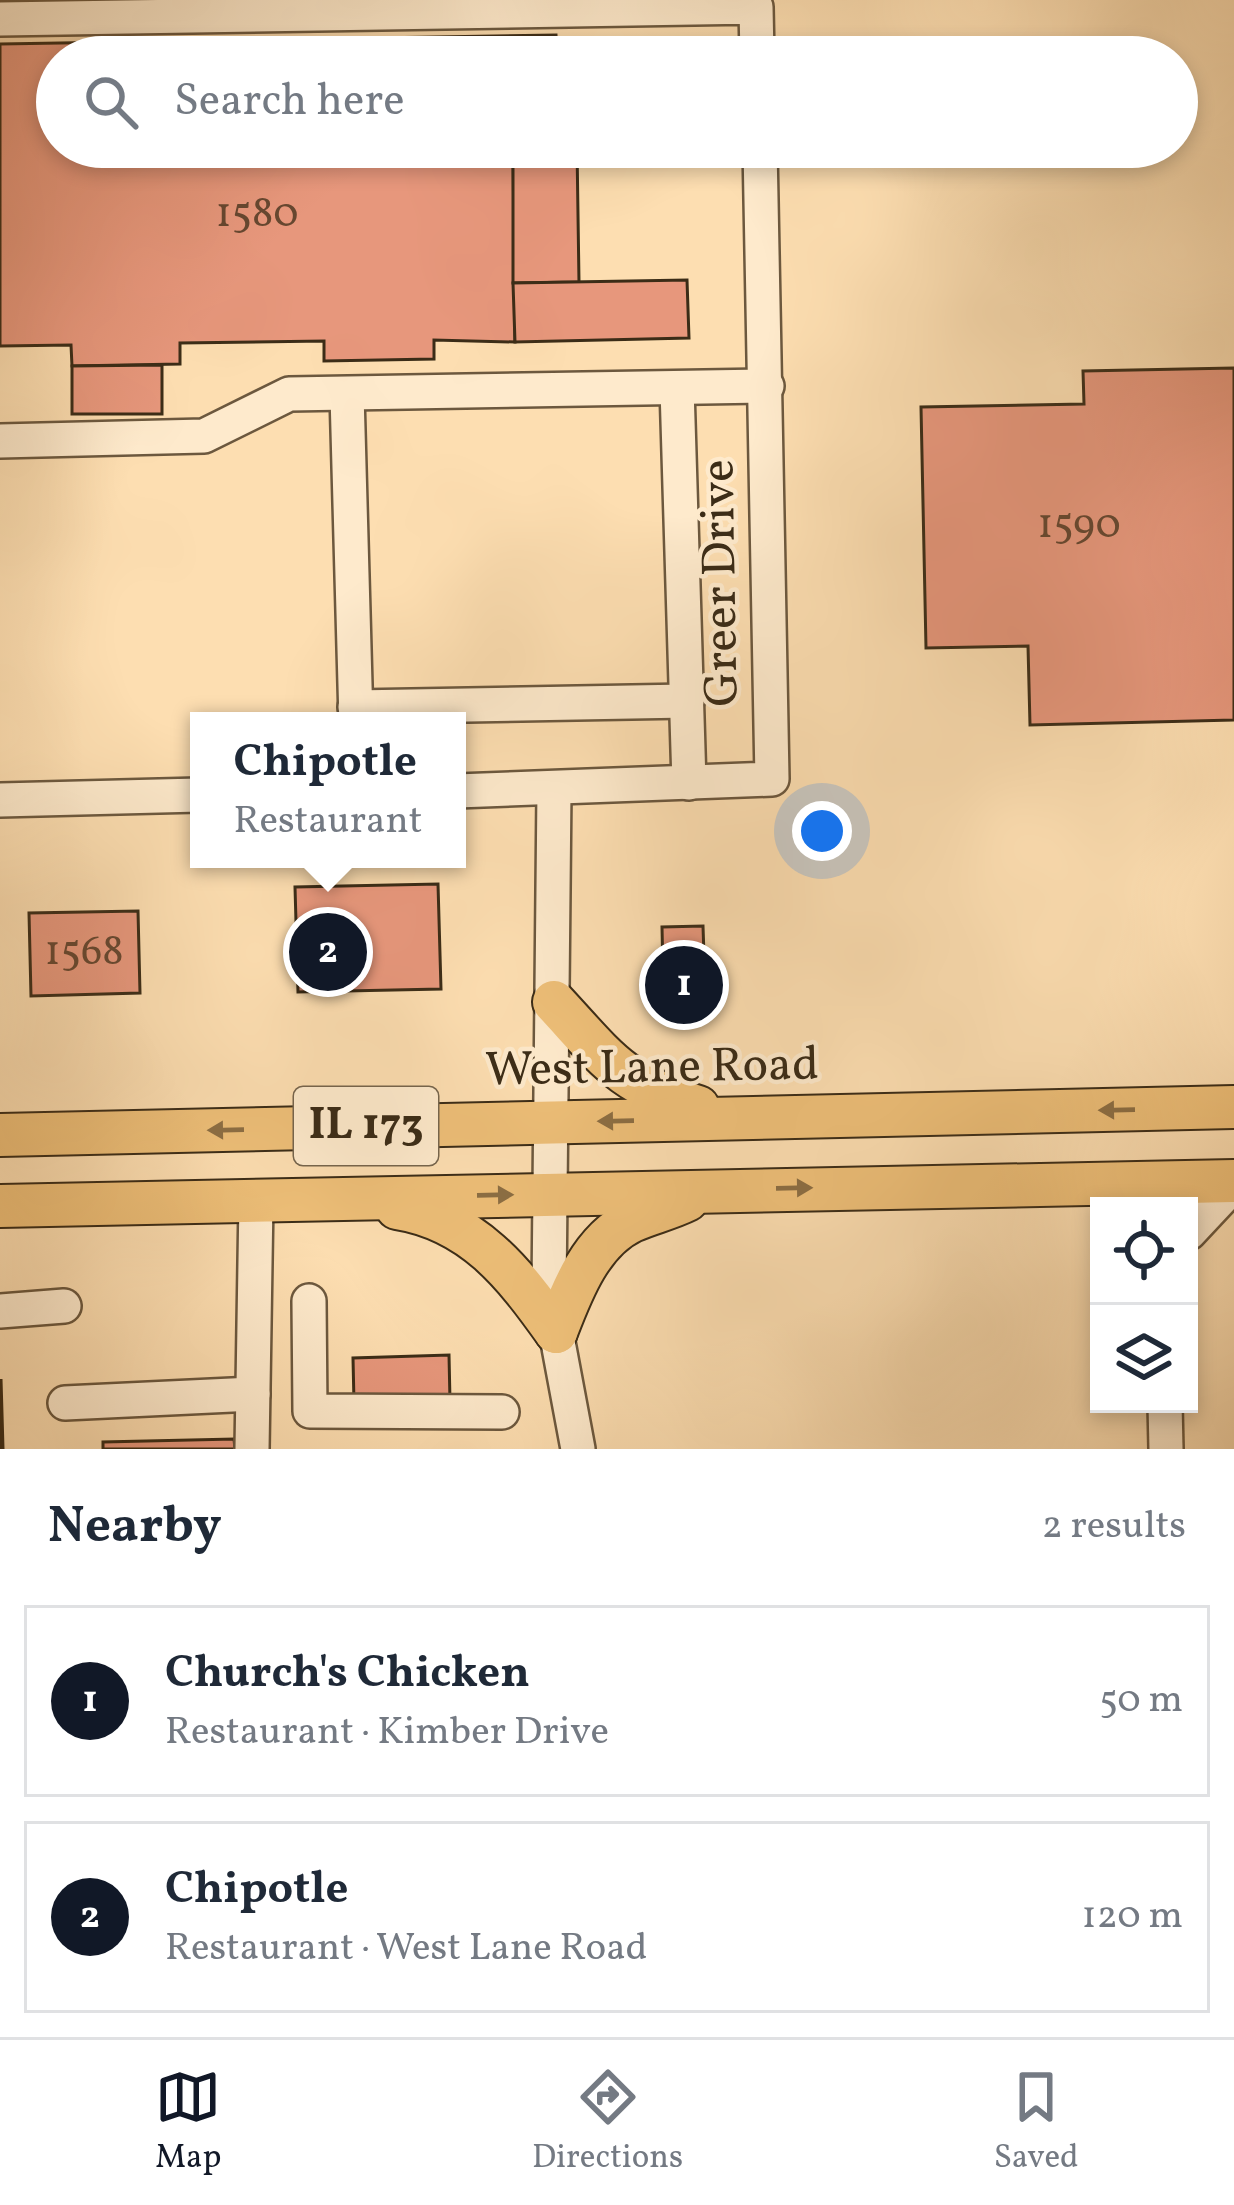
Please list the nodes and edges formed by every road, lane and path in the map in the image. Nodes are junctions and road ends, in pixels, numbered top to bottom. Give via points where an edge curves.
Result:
1 (0, 19) edge
2 (757, 36) edge
3 (761, 168) edge
4 (767, 386) junction
5 (677, 388) junction
6 (347, 394) junction
7 (0, 441) edge
8 (687, 701) junction
9 (355, 712) edge
10 (406, 712) edge
11 (689, 783) junction
12 (554, 789) junction
13 (466, 790) edge
14 (190, 795) edge
15 (0, 800) edge
16 (554, 1002) junction
17 (1234, 1107) edge
18 (733, 1119) junction
19 (552, 1121) junction
20 (0, 1136) edge
21 (1234, 1183) edge
22 (709, 1190) junction
23 (551, 1193) junction
24 (1102, 1195) edge
25 (334, 1198) junction
26 (256, 1200) junction
27 (0, 1206) edge
28 (1198, 1223) edge
29 (309, 1300) dead end
30 (64, 1306) dead end
31 (0, 1311) edge
32 (556, 1332) junction
33 (253, 1394) junction
34 (65, 1403) dead end
35 (502, 1412) dead end
36 (1165, 1413) edge
37 (252, 1449) edge
38 (578, 1449) edge
39 (1166, 1449) edge

1 - 2 street via 756,7
3 - 4 street, Greer Drive
4 - 5 street
4 - 11 street, Greer Drive via 772,779
5 - 6 street
5 - 8 street
6 - 7 street via 289,394 204,436
6 - 9 street
8 - 10 street
8 - 11 street
11 - 12 street
12 - 13 street
12 - 16 street
14 - 15 street
16 - 18 main road via 609,1066 645,1090
16 - 19 street
17 -> 18 main road, West Lane Road / IL 173
18 -> 19 main road, West Lane Road / IL 173
19 -> 20 main road, West Lane Road / IL 173
19 - 23 street
21 - 24 main road, IL 173
21 - 28 street
22 - 23 main road, IL 173
22 -> 24 main road, IL 173
22 - 32 main road via 627,1223 608,1239 576,1280
25 -> 23 main road, IL 173
23 - 32 street
25 - 26 main road, IL 173
25 - 32 main road via 425,1213 479,1240
26 - 27 main road, IL 173
26 - 33 street
29 - 35 street via 310,1412
30 - 31 street
32 - 38 street
33 - 34 street
33 - 37 street
36 - 39 street

